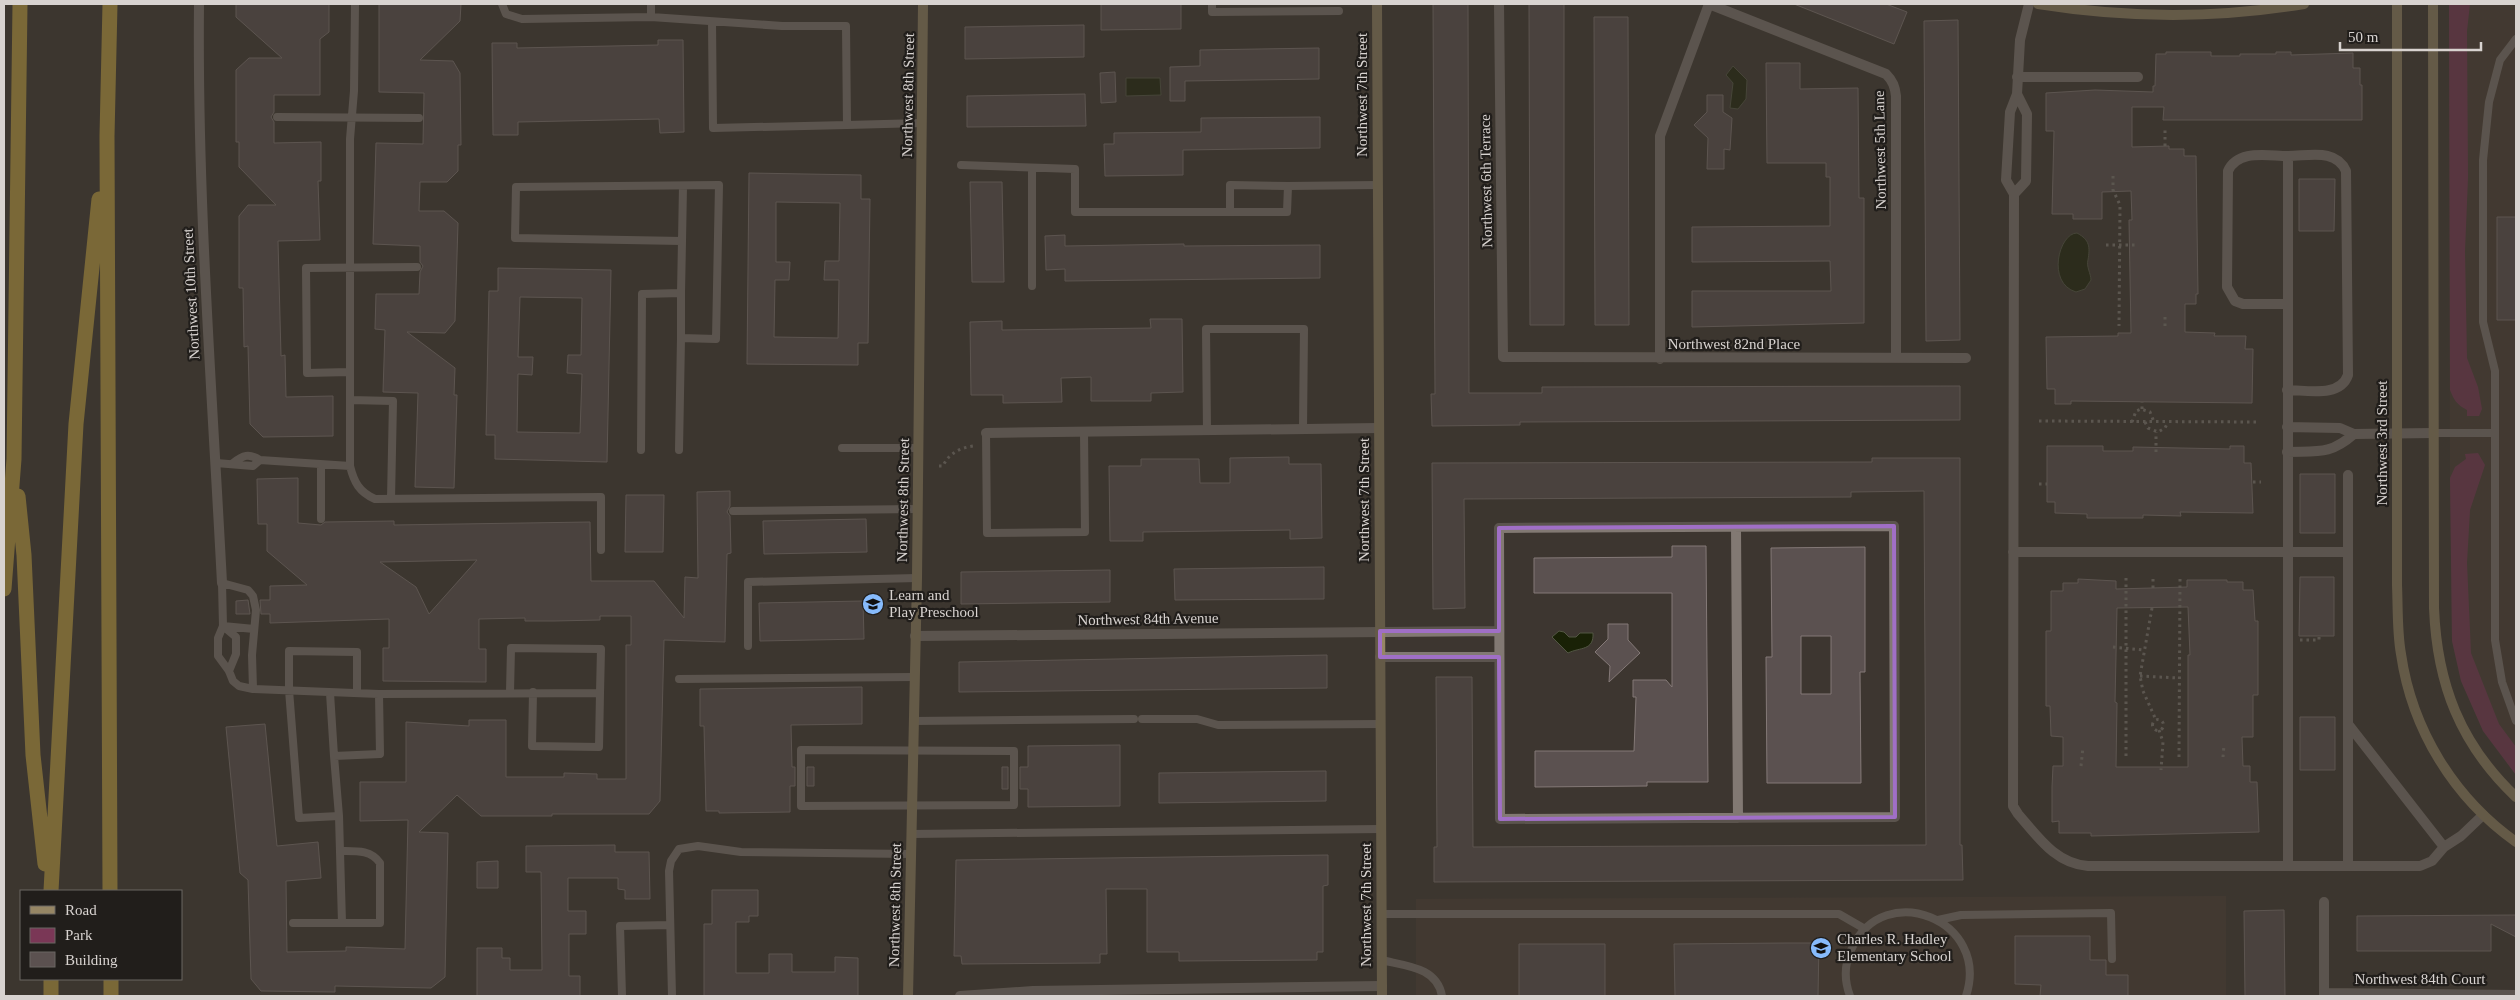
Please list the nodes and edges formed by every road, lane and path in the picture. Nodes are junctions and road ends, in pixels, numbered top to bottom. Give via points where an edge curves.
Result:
1 (20, 4) edge
2 (110, 4) edge
3 (199, 4) edge
4 (355, 4) edge
5 (502, 4) edge
6 (650, 4) edge
7 (924, 4) edge
8 (1212, 4) edge
9 (1377, 4) edge
10 (1499, 4) edge
11 (1709, 4) edge
12 (2029, 4) edge
13 (2038, 4) edge
14 (2304, 4) edge
15 (2397, 4) edge
16 (2433, 4) edge
17 (1256, 8) edge
18 (1339, 11) dead end
19 (651, 17) junction
20 (712, 22) junction
21 (2516, 38) edge
22 (2017, 77) junction
23 (2138, 77) dead end
24 (2017, 94) junction
25 (277, 116) dead end
26 (351, 117) junction
27 (419, 118) dead end
28 (922, 123) junction
29 (847, 125) junction
30 (2165, 129) dead end
31 (107, 136) junction
32 (2165, 146) dead end
33 (2288, 156) junction
34 (961, 166) dead end
35 (1032, 168) junction
36 (2113, 176) dead end
37 (683, 186) junction
38 (1288, 186) junction
39 (1378, 186) junction
40 (2014, 194) junction
41 (1230, 211) junction
42 (682, 241) junction
43 (2106, 245) dead end
44 (2120, 245) junction
45 (2135, 245) dead end
46 (417, 267) dead end
47 (349, 268) junction
48 (1032, 286) dead end
49 (681, 293) junction
50 (2287, 304) junction
51 (2165, 314) dead end
52 (2120, 326) dead end
53 (2165, 326) dead end
54 (681, 338) junction
55 (1503, 357) joint
56 (1896, 358) junction
57 (1966, 358) dead end
58 (1660, 359) junction
59 (349, 372) junction
60 (2287, 390) junction
61 (350, 400) junction
62 (2142, 402) dead end
63 (2142, 409) junction
64 (2039, 421) dead end
65 (2132, 422) junction
66 (2145, 422) junction
67 (2154, 422) junction
68 (2168, 422) junction
69 (2260, 422) dead end
70 (2287, 427) junction
71 (1303, 428) junction
72 (1379, 428) junction
73 (1207, 431) junction
74 (1084, 432) junction
75 (2156, 432) junction
76 (986, 433) joint
77 (2434, 433) junction
78 (2495, 433) junction
79 (2354, 434) junction
80 (2397, 434) junction
81 (978, 446) dead end
82 (842, 448) dead end
83 (919, 448) junction
84 (641, 450) dead end
85 (679, 450) dead end
86 (2156, 452) dead end
87 (2287, 452) junction
88 (14, 459) junction
89 (216, 463) junction
90 (321, 465) junction
91 (350, 466) junction
92 (939, 466) dead end
93 (2348, 474) dead end
94 (2253, 482) dead end
95 (2261, 482) dead end
96 (2039, 484) dead end
97 (2047, 484) dead end
98 (391, 499) junction
99 (732, 510) dead end
100 (918, 510) junction
101 (321, 519) dead end
102 (1736, 527) junction
103 (601, 550) dead end
104 (2013, 552) junction
105 (2287, 552) junction
106 (2347, 552) junction
107 (917, 578) junction
108 (2126, 578) dead end
109 (2153, 578) dead end
110 (2180, 579) dead end
111 (222, 583) junction
112 (2153, 588) dead end
113 (4, 589) edge
114 (2152, 608) dead end
115 (223, 626) junction
116 (254, 629) junction
117 (1380, 631) junction
118 (1499, 631) junction
119 (916, 636) junction
120 (2319, 636) dead end
121 (2297, 640) dead end
122 (748, 646) dead end
123 (2113, 647) dead end
124 (2126, 648) junction
125 (2143, 650) junction
126 (1380, 657) junction
127 (1499, 657) junction
128 (229, 671) junction
129 (2140, 676) junction
130 (914, 677) junction
131 (2178, 678) junction
132 (679, 679) dead end
133 (253, 689) junction
134 (289, 690) junction
135 (330, 692) junction
136 (510, 692) junction
137 (533, 692) junction
138 (357, 693) junction
139 (600, 693) junction
140 (379, 694) junction
141 (2156, 720) junction
142 (913, 721) junction
143 (2516, 721) edge
144 (1380, 724) junction
145 (2348, 724) junction
146 (2159, 730) junction
147 (2224, 745) dead end
148 (2083, 747) dead end
149 (913, 751) junction
150 (334, 756) junction
151 (2126, 757) dead end
152 (2179, 757) dead end
153 (2223, 757) dead end
154 (2081, 766) dead end
155 (2161, 770) dead end
156 (2516, 797) edge
157 (912, 805) junction
158 (2483, 815) junction
159 (339, 816) junction
160 (1738, 818) junction
161 (1381, 829) junction
162 (911, 834) junction
163 (2516, 842) edge
164 (2444, 847) junction
165 (341, 851) junction
166 (911, 854) junction
167 (2288, 866) junction
168 (2348, 866) junction
169 (50, 890) edge
170 (50, 890) edge
171 (110, 890) edge
172 (2324, 902) dead end
173 (1381, 914) junction
174 (1938, 920) junction
175 (293, 923) dead end
176 (342, 923) junction
177 (670, 924) junction
178 (1864, 929) junction
179 (2112, 959) dead end
180 (1381, 960) junction
181 (51, 980) edge
182 (111, 980) edge
183 (1382, 991) edge
184 (2324, 994) edge
185 (2516, 995) edge
186 (51, 996) edge
187 (111, 996) edge
188 (622, 996) edge
189 (672, 996) edge
190 (908, 996) edge
191 (960, 996) edge
192 (1442, 996) edge
193 (1850, 996) edge
194 (1966, 996) edge

1 - 88 highway
2 - 31 highway
3 - 89 street, Northwest 10th Street via 199,128
4 - 26 lane
5 - 19 lane via 506,14 522,19
6 - 19 lane
7 - 28 street, Northwest 8th Street
8 - 17 lane via 1212,12
9 - 39 street, Northwest 7th Street
10 - 55 street, Northwest 6th Terrace
11 - 56 street, Northwest 5th Lane via 1891,78 1896,96
11 - 58 street, Northwest 5th Lane via 1660,136
12 - 22 street via 2020,40
13 - 14 street via 2134,15 2238,13
15 - 80 street, Northwest 3rd Street
16 - 77 street
17 - 18 lane
19 - 20 lane
20 - 29 lane via 846,26
20 - 29 lane via 713,128
21 - 78 lane via 2500,60 2489,102 2482,160 2482,322 2495,371
22 - 23 street
22 - 24 street
24 - 40 street via 2010,112 2006,180
24 - 40 street via 2027,114 2026,181
25 - 26 lane
26 - 27 lane
26 - 47 lane
28 - 29 lane
28 - 83 street, Northwest 8th Street
30 - 32 path
31 - 170 highway via 76,424
31 - 171 highway
33 - 50 street
33 - 50 street via 2245,156 2237,159 2228,171 2230,295 2243,304
33 - 60 street via 2332,156 2346,171 2348,375 2345,384 2337,388
34 - 35 lane
35 - 41 lane via 1075,169 1075,212
35 - 48 lane
36 - 44 path via 2113,190 2120,205
37 - 42 lane
37 - 42 lane via 516,187 515,238
37 - 54 lane via 720,185 716,339
38 - 39 lane
38 - 41 lane via 1287,212
38 - 41 lane via 1230,185
39 - 72 street, Northwest 7th Street
40 - 104 street
42 - 49 lane
43 - 44 path
44 - 45 path
44 - 52 path
46 - 47 lane
47 - 59 lane
47 - 59 lane via 306,268 307,372
49 - 54 lane
49 - 84 lane via 642,294
50 - 60 street
51 - 53 path
54 - 85 lane
55 - 58 street, Northwest 82nd Place
56 - 57 street, Northwest 82nd Place
56 - 58 street, Northwest 82nd Place
59 - 61 lane
60 - 70 street
61 - 91 lane
61 - 98 lane via 393,401
62 - 63 path
63 - 65 path via 2136,411
63 - 67 path via 2150,412
64 - 65 path
65 - 66 path
66 - 67 path
66 - 75 path
67 - 68 path
68 - 69 path
68 - 75 path via 2165,428
70 - 79 street via 2340,428
70 - 87 street
71 - 72 street
71 - 73 street
71 - 73 lane via 1304,329 1206,329
72 - 117 street, Northwest 7th Street
73 - 74 street
74 - 76 street
74 - 76 lane via 1085,532 987,533
75 - 86 path
77 - 78 lane
77 - 80 street
77 - 156 street via 2434,608 2436,646 2444,684 2463,730 2486,764
78 - 143 lane via 2495,640 2502,682
79 - 80 street
79 - 87 street via 2331,450
80 - 158 street, Northwest 3rd Street via 2398,609 2403,668 2413,706 2433,749 2454,782
81 - 92 path via 963,448
82 - 83 lane
83 - 100 street, Northwest 8th Street
87 - 105 street
88 - 113 highway
88 - 169 highway via 24,555 34,755
89 - 90 lane via 233,463 243,455 260,460
89 - 111 street, Northwest 10th Street
90 - 91 lane
90 - 101 lane
91 - 98 lane via 357,486 366,494 375,499
93 - 106 street
94 - 95 path
96 - 97 path
98 - 103 lane via 601,497
99 - 100 lane
100 - 107 street, Northwest 8th Street
102 - 118 street via 1498,528
102 - 160 street
102 - 160 street via 1894,526 1895,817
104 - 105 street
104 - 167 street via 2011,798 2018,814 2059,858 2077,866
105 - 106 street
105 - 167 street
106 - 145 street
107 - 119 street, Northwest 8th Street
107 - 122 lane via 748,582
108 - 124 path
109 - 112 path
110 - 131 path
111 - 115 lane
111 - 116 lane via 240,586 253,596 256,610
114 - 125 path
115 - 116 lane
115 - 128 lane via 218,638 218,656
115 - 128 lane via 236,638 236,654
116 - 133 lane
117 - 118 street, Northwest 84th Avenue
117 - 119 street, Northwest 84th Avenue
117 - 126 street, Northwest 7th Street
118 - 127 street
119 - 130 street, Northwest 8th Street
120 - 121 path via 2319,640
123 - 124 path
124 - 125 path
124 - 151 path
125 - 129 path
126 - 127 street
126 - 144 street, Northwest 7th Street
127 - 160 street via 1500,819
128 - 133 lane via 239,686
129 - 131 path
129 - 141 path
130 - 132 lane
130 - 142 street, Northwest 8th Street
131 - 152 path
133 - 134 lane
134 - 135 lane
134 - 138 lane via 289,651 357,652
134 - 159 lane via 299,818
135 - 138 lane
135 - 150 lane
136 - 137 lane
136 - 139 lane via 511,648 601,649
136 - 140 lane
137 - 139 lane
137 - 139 lane via 532,746 589,747 599,747
138 - 140 lane
140 - 150 lane via 380,754
141 - 146 path via 2163,723
141 - 146 path via 2152,726
142 - 144 lane via 1197,719 1218,725
142 - 149 street, Northwest 8th Street
144 - 161 street, Northwest 7th Street
145 - 164 street
145 - 168 street
146 - 155 path via 2163,742
147 - 153 path
148 - 154 path
149 - 157 street, Northwest 8th Street
149 - 157 lane via 1014,751 1014,805
149 - 157 lane via 801,750 801,806
150 - 159 lane
157 - 162 street, Northwest 8th Street
158 - 163 street, Northwest 3rd Street
158 - 164 street
159 - 165 lane
161 - 162 lane
161 - 173 street, Northwest 7th Street
162 - 166 street, Northwest 8th Street
164 - 168 street via 2426,865
165 - 176 lane
165 - 176 lane via 364,851 380,863 380,923
166 - 177 lane via 741,852 698,846 680,849 668,871
166 - 190 street, Northwest 8th Street
167 - 168 street
172 - 184 street
173 - 178 lane via 1839,914
173 - 180 street, Northwest 7th Street
174 - 178 lane via 1908,912 1892,914
174 - 179 lane via 1961,915 2111,913
174 - 194 lane via 1961,941 1967,955 1970,971
175 - 176 lane
177 - 188 lane via 620,926
177 - 189 lane
178 - 193 lane via 1848,956 1845,971
180 - 183 street, Northwest 7th Street
180 - 192 lane via 1427,972 1438,982
181 - 186 highway
182 - 187 highway
183 - 191 street via 1032,991
184 - 185 street, Northwest 84th Court

